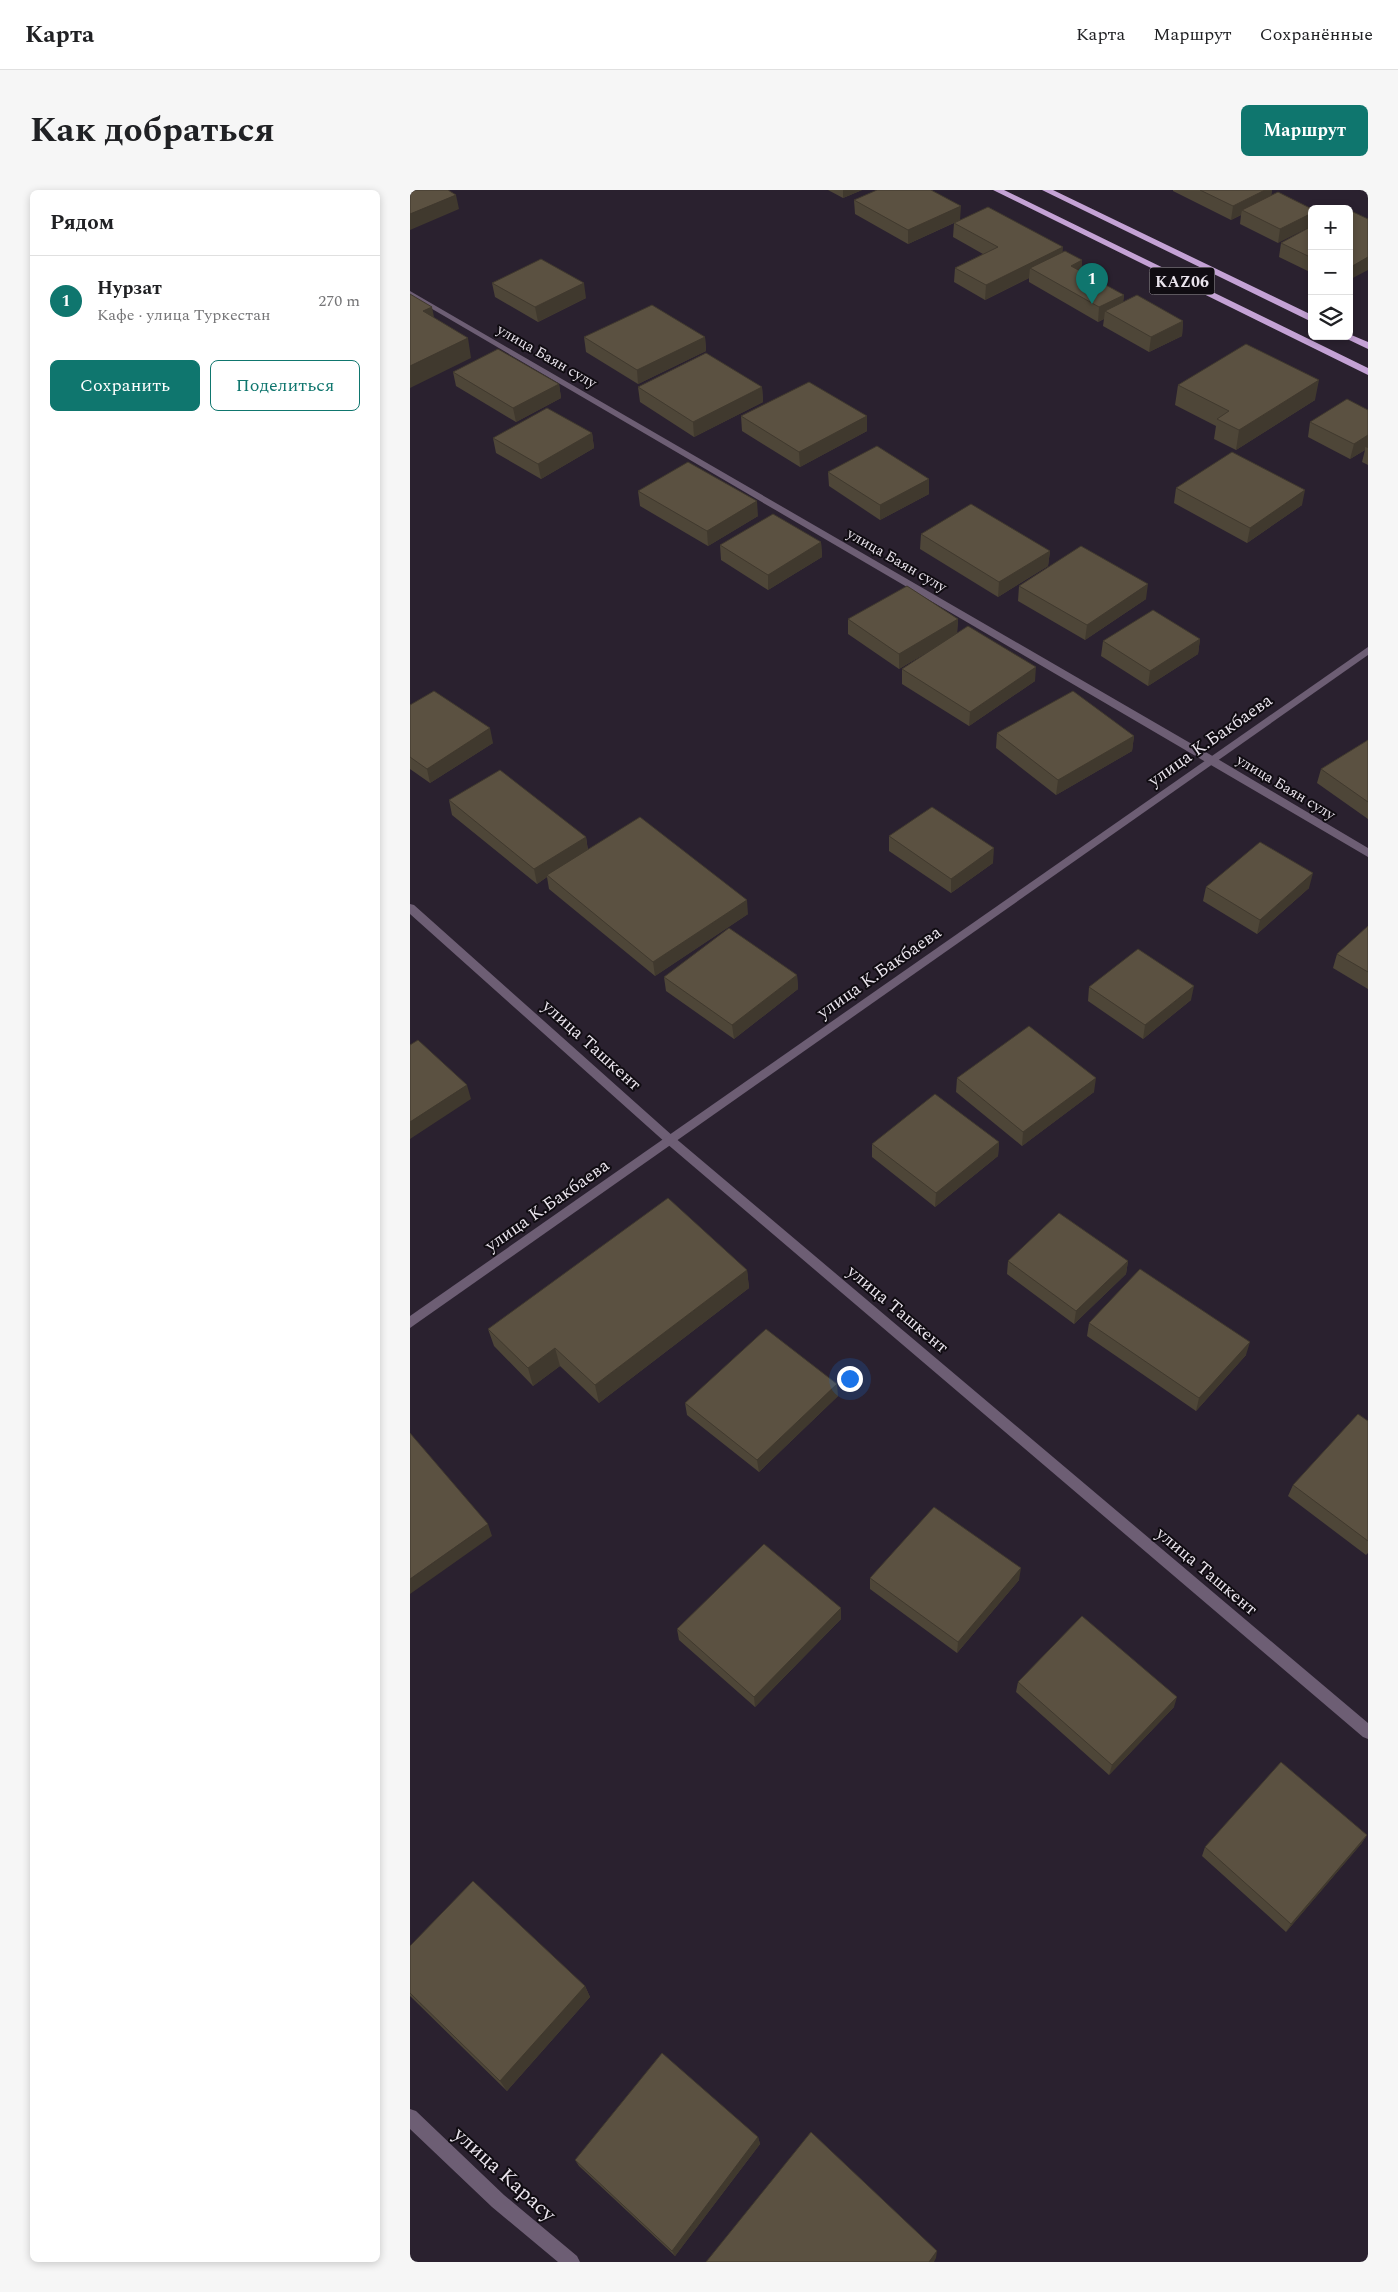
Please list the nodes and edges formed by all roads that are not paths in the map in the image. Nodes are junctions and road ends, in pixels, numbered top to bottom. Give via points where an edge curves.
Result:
1 (997, 190) edge
2 (1046, 190) edge
3 (410, 293) edge
4 (1308, 317) edge
5 (1353, 338) edge
6 (1368, 346) edge
7 (1368, 372) edge
8 (1368, 650) edge
9 (1212, 760) junction
10 (1368, 853) edge
11 (410, 908) edge
12 (670, 1140) junction
13 (410, 1323) edge
14 (1368, 1732) edge
15 (410, 2117) edge
16 (571, 2262) edge

1 - 7 highway, KАZ06
2 - 4 highway, KАZ06
3 - 9 street, улица Баян сулу
5 - 6 highway
8 - 9 street, улица К.Бакбаева
9 - 10 street, улица Баян сулу
9 - 12 street, улица К.Бакбаева
11 - 12 street, улица Ташкент
12 - 13 street, улица К.Бакбаева
12 - 14 street, улица Ташкент
15 - 16 street, улица Карасу via 498,2201

